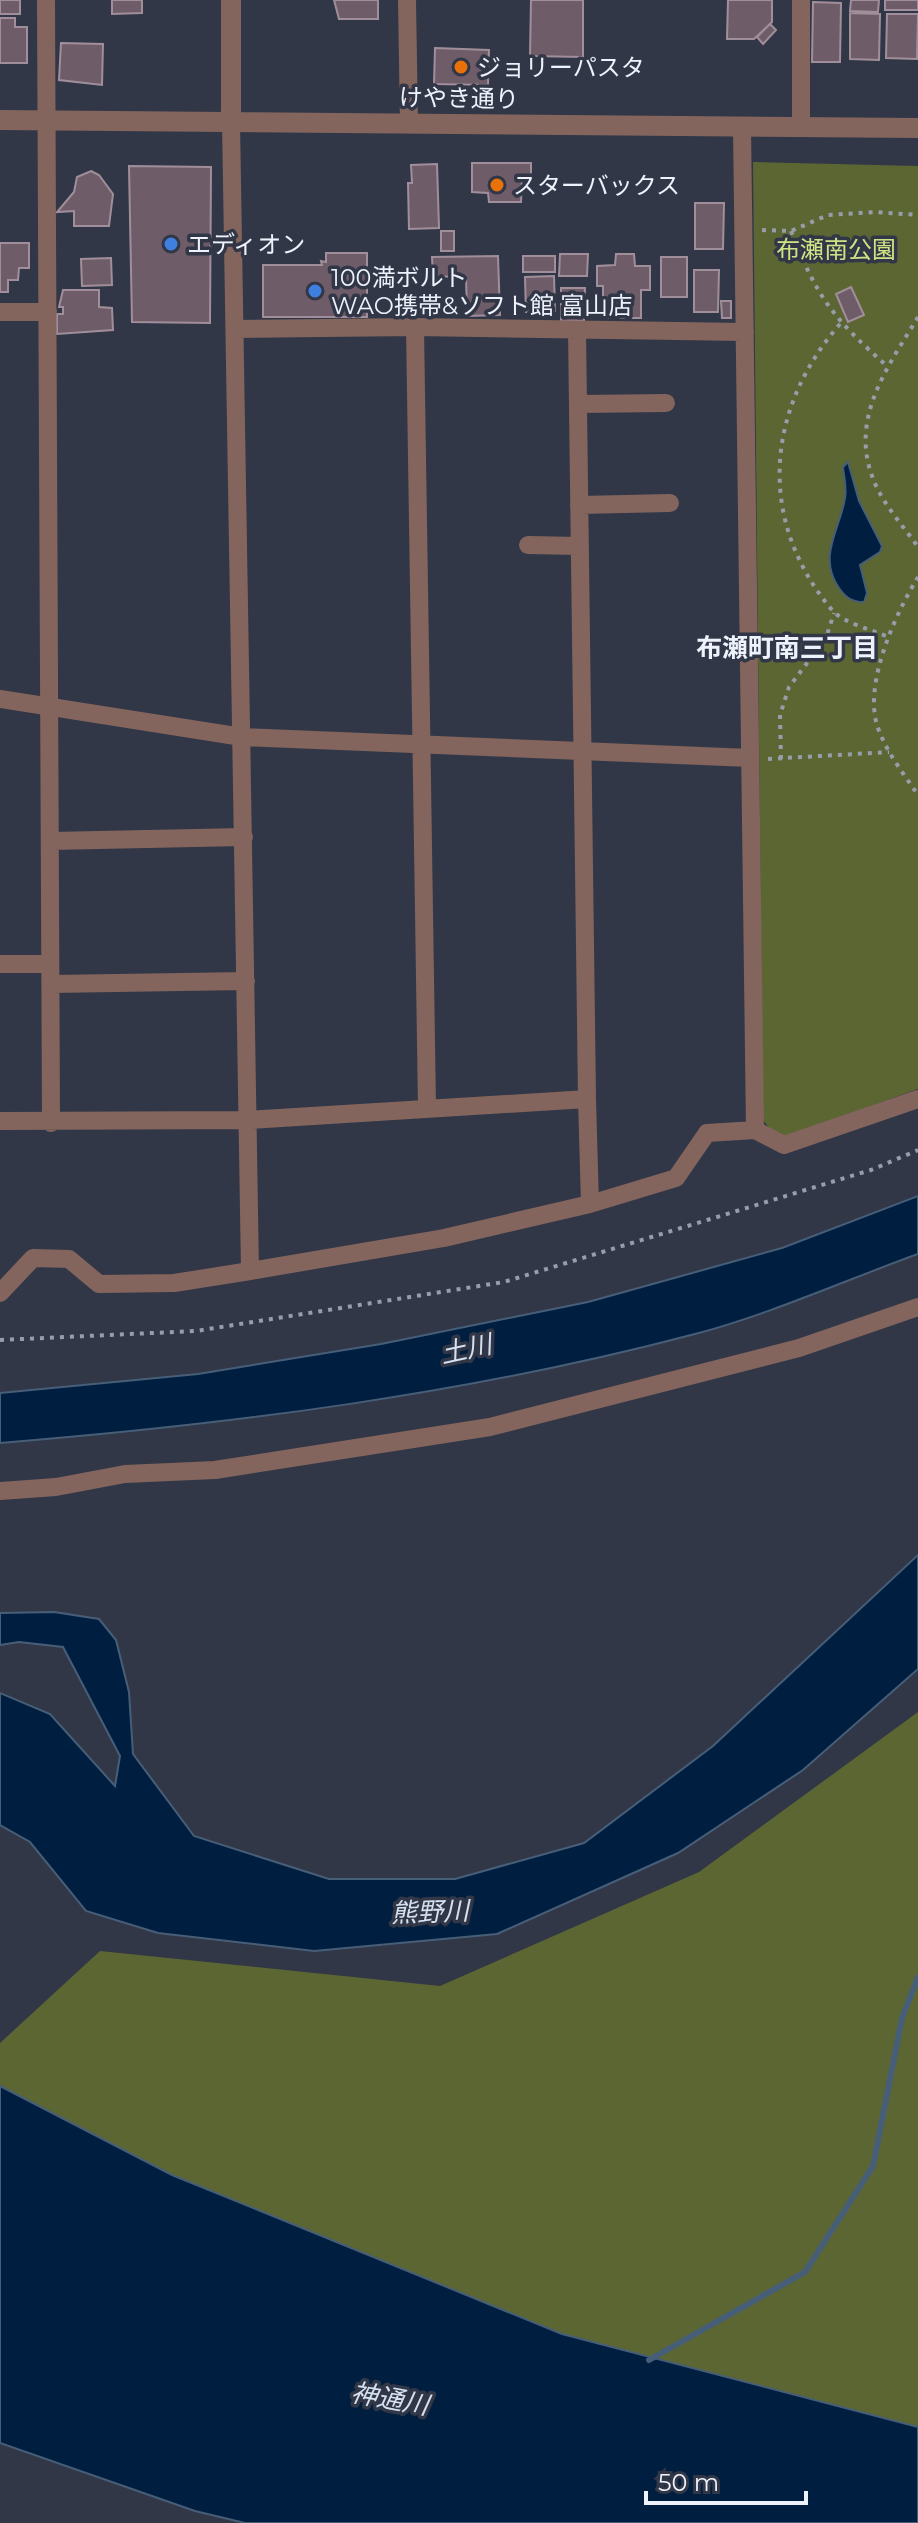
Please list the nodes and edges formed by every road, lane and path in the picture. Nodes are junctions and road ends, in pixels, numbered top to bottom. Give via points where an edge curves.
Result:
1 (46, 0) edge
2 (231, 0) edge
3 (407, 0) edge
4 (801, 0) edge
5 (0, 120) edge
6 (47, 121) junction
7 (231, 122) junction
8 (409, 124) junction
9 (742, 127) junction
10 (801, 127) junction
11 (918, 128) edge
12 (918, 215) edge
13 (743, 229) junction
14 (791, 231) junction
15 (0, 312) edge
16 (48, 312) junction
17 (918, 317) edge
18 (840, 324) junction
19 (415, 327) junction
20 (235, 329) junction
21 (577, 330) junction
22 (745, 332) junction
23 (887, 366) junction
24 (666, 403) dead end
25 (578, 404) junction
26 (670, 503) dead end
27 (579, 505) junction
28 (528, 545) dead end
29 (579, 546) junction
30 (918, 547) edge
31 (918, 577) edge
32 (834, 613) junction
33 (888, 637) junction
34 (0, 699) edge
35 (49, 707) junction
36 (242, 737) junction
37 (421, 743) junction
38 (582, 751) junction
39 (889, 752) junction
40 (750, 758) junction
41 (918, 795) edge
42 (244, 837) junction
43 (50, 841) junction
44 (0, 964) edge
45 (50, 964) junction
46 (246, 981) junction
47 (51, 984) junction
48 (587, 1099) junction
49 (918, 1099) edge
50 (427, 1107) junction
51 (248, 1120) junction
52 (0, 1121) edge
53 (51, 1123) junction
54 (755, 1130) junction
55 (918, 1150) edge
56 (590, 1204) junction
57 (250, 1271) junction
58 (0, 1293) edge
59 (918, 1307) edge
60 (0, 1340) edge
61 (0, 1491) edge

1 - 6 street
2 - 7 street
3 - 8 street
4 - 10 street
5 - 6 street, けやき通り
6 - 7 street, けやき通り
6 - 16 street
7 - 8 street, けやき通り
7 - 20 street
8 - 9 street, けやき通り
9 - 10 street, けやき通り
9 - 13 street
10 - 11 street, けやき通り
12 - 14 path via 828,215
13 - 14 path
13 - 22 street
14 - 18 path via 809,279
15 - 16 street
16 - 35 street
17 - 23 path
18 - 23 path
18 - 32 path via 797,383 781,443 789,535 800,564
19 - 20 street
19 - 21 street
19 - 37 street
20 - 36 street
21 - 22 street
21 - 25 street
22 - 40 street
23 - 30 path via 873,392 866,452 874,482
24 - 25 street
25 - 27 street
26 - 27 street
27 - 29 street
28 - 29 street
29 - 38 street
31 - 33 path
32 - 33 path
32 - 39 path via 826,638 789,687 780,715 781,759
33 - 39 path via 877,682 876,722
34 - 35 street
35 - 36 street
35 - 43 street
36 - 37 street
36 - 42 street
37 - 38 street
37 - 50 street
38 - 40 street
38 - 48 street
39 - 41 path
40 - 54 street
42 - 43 street
42 - 46 street
43 - 45 street
44 - 45 street
45 - 47 street
46 - 47 street
46 - 51 street
47 - 53 street
48 - 50 street
48 - 56 street
49 - 54 street via 784,1145
50 - 51 street
51 - 53 street
51 - 57 street
52 - 53 street
54 - 56 street via 707,1133 676,1178
55 - 60 path via 871,1170 504,1282 196,1331
56 - 57 street via 444,1238
57 - 58 street via 174,1283 99,1284 69,1259 33,1258
59 - 61 street via 799,1348 490,1427 215,1470 125,1474

